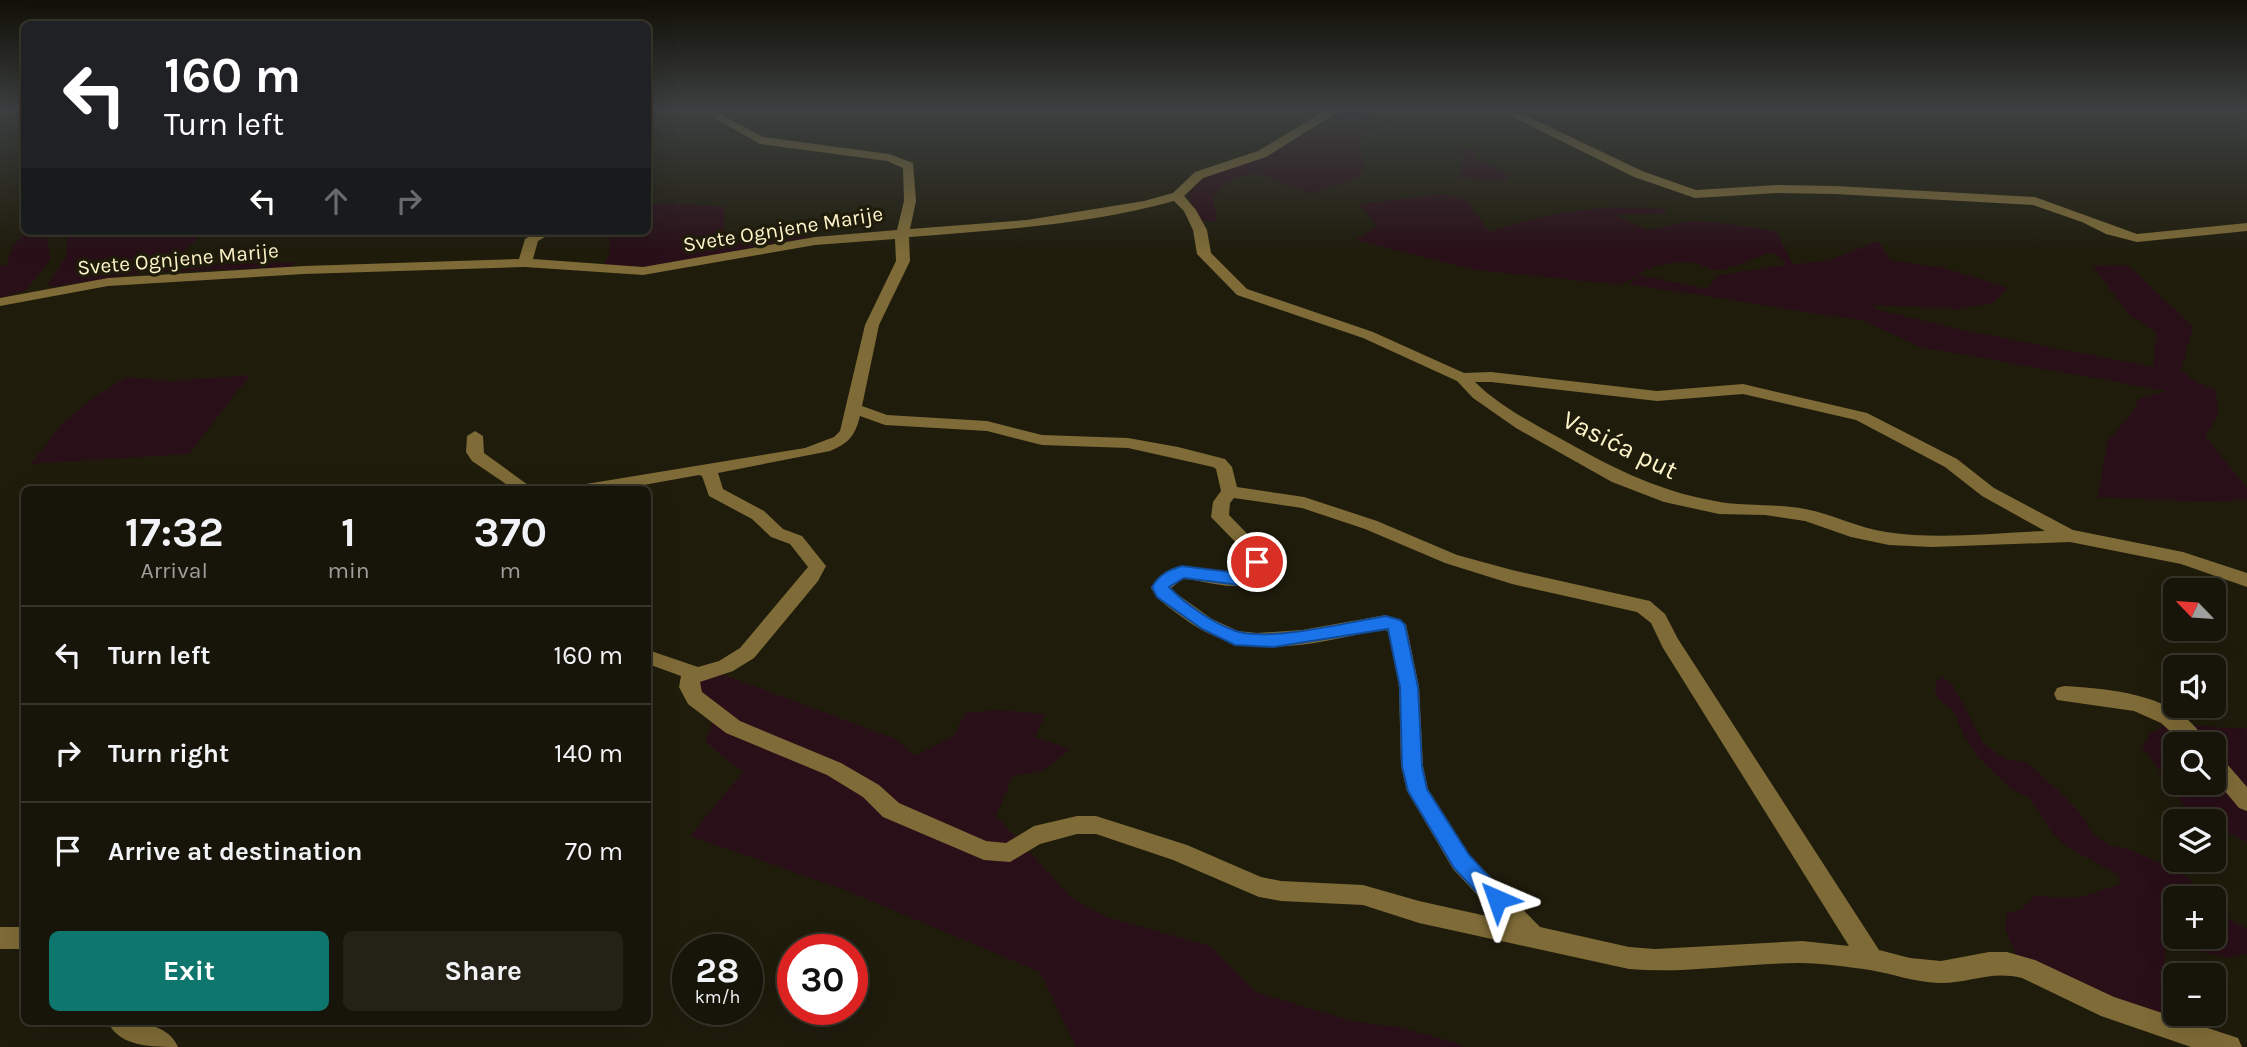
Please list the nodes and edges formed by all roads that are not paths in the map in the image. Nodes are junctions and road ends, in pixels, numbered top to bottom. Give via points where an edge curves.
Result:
1 (881, 157) edge
2 (1253, 157) edge
3 (1602, 157) edge
4 (1177, 196) junction
5 (2247, 227) edge
6 (904, 232) junction
7 (540, 235) edge
8 (525, 264) junction
9 (0, 302) edge
10 (1462, 378) junction
11 (853, 408) junction
12 (475, 436) dead end
13 (705, 471) junction
14 (521, 486) edge
15 (609, 486) edge
16 (1230, 492) junction
17 (2070, 536) junction
18 (2247, 580) edge
19 (651, 658) edge
20 (691, 677) junction
21 (2064, 694) dead end
22 (2181, 732) edge
23 (2226, 777) edge
24 (2247, 802) edge
25 (1533, 937) junction
26 (0, 938) edge
27 (21, 938) edge
28 (1871, 959) junction
29 (125, 1025) edge
30 (165, 1047) edge
31 (2229, 1047) edge

1 - 6 street via 909,166 910,201
2 - 4 street, Svete Ognjene Marije via 1199,175
3 - 5 street via 1695,194 1836,190 2035,201 2137,238
4 - 6 street, Svete Ognjene Marije via 1027,224
4 - 10 street, Vasića put via 1200,230 1204,254 1241,292 1368,335
6 - 8 street, Svete Ognjene Marije via 815,241 643,271
6 - 11 street via 903,261 872,325
7 - 8 street via 531,239
8 - 9 street, Svete Ognjene Marije via 304,270 108,282
10 - 17 street via 1491,377 1657,396 1743,388 1861,416 1951,463 1988,492
10 - 17 street, Vasića put via 1522,424 1618,478 1670,498 1719,508 1807,515 1889,539
11 - 13 street via 844,441 833,446
11 - 16 street via 885,420 987,426 1032,439 1128,443 1178,452 1219,463
12 - 14 street via 478,457
13 - 15 street
13 - 20 street via 715,492 758,515 777,533 796,540 817,566 747,653 726,666
16 - 25 street via 1222,502 1220,517 1253,546 1257,553 1253,571 1239,579 1182,572 1164,581 1163,593 1220,632 1243,639 1274,640 1394,624 1399,629 1409,687 1412,766 1418,791 1461,862
16 - 28 street via 1304,503 1451,559 1650,610
17 - 18 street, Vasića put via 2183,558
19 - 20 street via 691,672
20 - 25 street via 689,687 695,698 733,727 834,769 871,791 891,810 984,850 1010,852 1034,836 1096,825 1179,852 1259,887 1363,895
21 - 22 street via 2119,697 2147,706
23 - 24 street
25 - 28 street via 1655,960 1802,952
26 - 27 street
28 - 31 street via 1941,972 1989,963 2016,966 2110,1007
29 - 30 street

